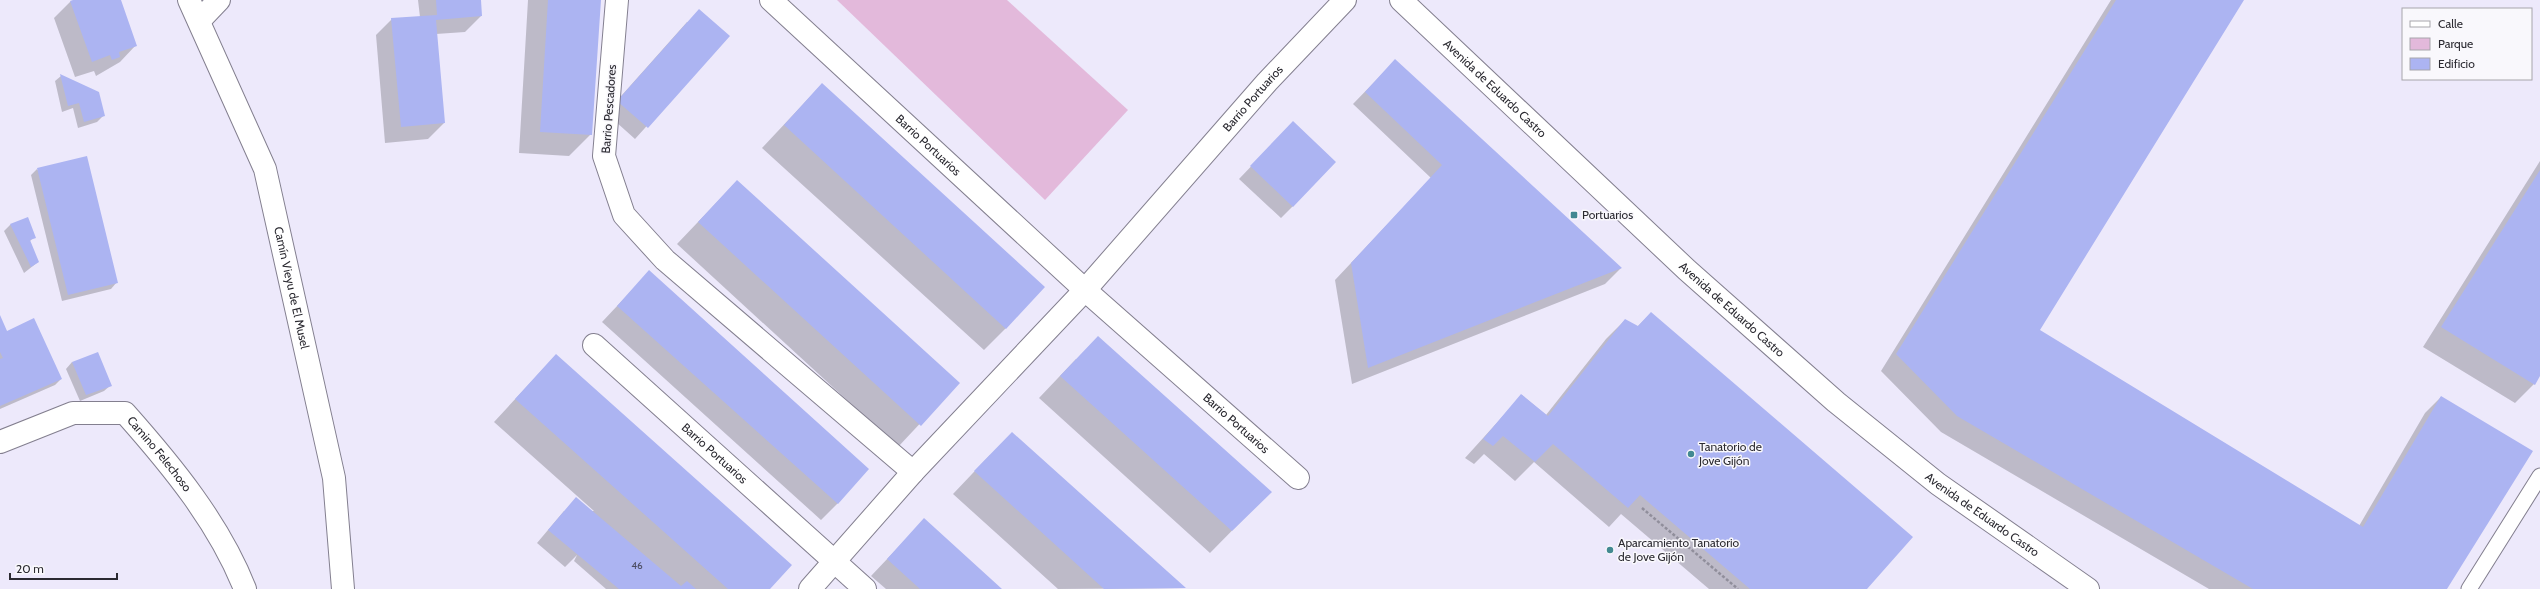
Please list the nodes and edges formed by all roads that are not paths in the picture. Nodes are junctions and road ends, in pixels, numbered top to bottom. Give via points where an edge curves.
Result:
1 (189, 0) edge
2 (219, 0) edge
3 (617, 0) edge
4 (771, 0) edge
5 (1345, 0) edge
6 (1401, 0) edge
7 (199, 21) junction
8 (1085, 290) junction
9 (594, 345) dead end
10 (0, 442) edge
11 (913, 472) junction
12 (2540, 476) edge
13 (1298, 478) dead end
14 (835, 562) junction
15 (245, 589) edge
16 (343, 589) edge
17 (810, 589) edge
18 (865, 589) edge
19 (2088, 589) edge
20 (2468, 589) edge

1 - 7 street, Camín Vieyu de El Musel
2 - 7 street
3 - 11 street, Barrio Pescadores via 604,156 624,215 665,260
4 - 8 street, Barrio Portuarios
5 - 8 street, Barrio Portuarios via 1267,82
6 - 19 street, Avenida de Eduardo Castro via 1688,270 1836,402 1938,484
7 - 16 street, Camín Vieyu de El Musel via 265,169 334,478
8 - 11 street, Barrio Portuarios
8 - 13 street, Barrio Portuarios
9 - 14 street, Barrio Portuarios
10 - 15 street, Camino Felechoso via 73,413 125,413 172,466 234,562
11 - 14 street, Barrio Portuarios
12 - 20 lane
14 - 17 street, Barrio Portuarios
14 - 18 street, Barrio Portuarios

